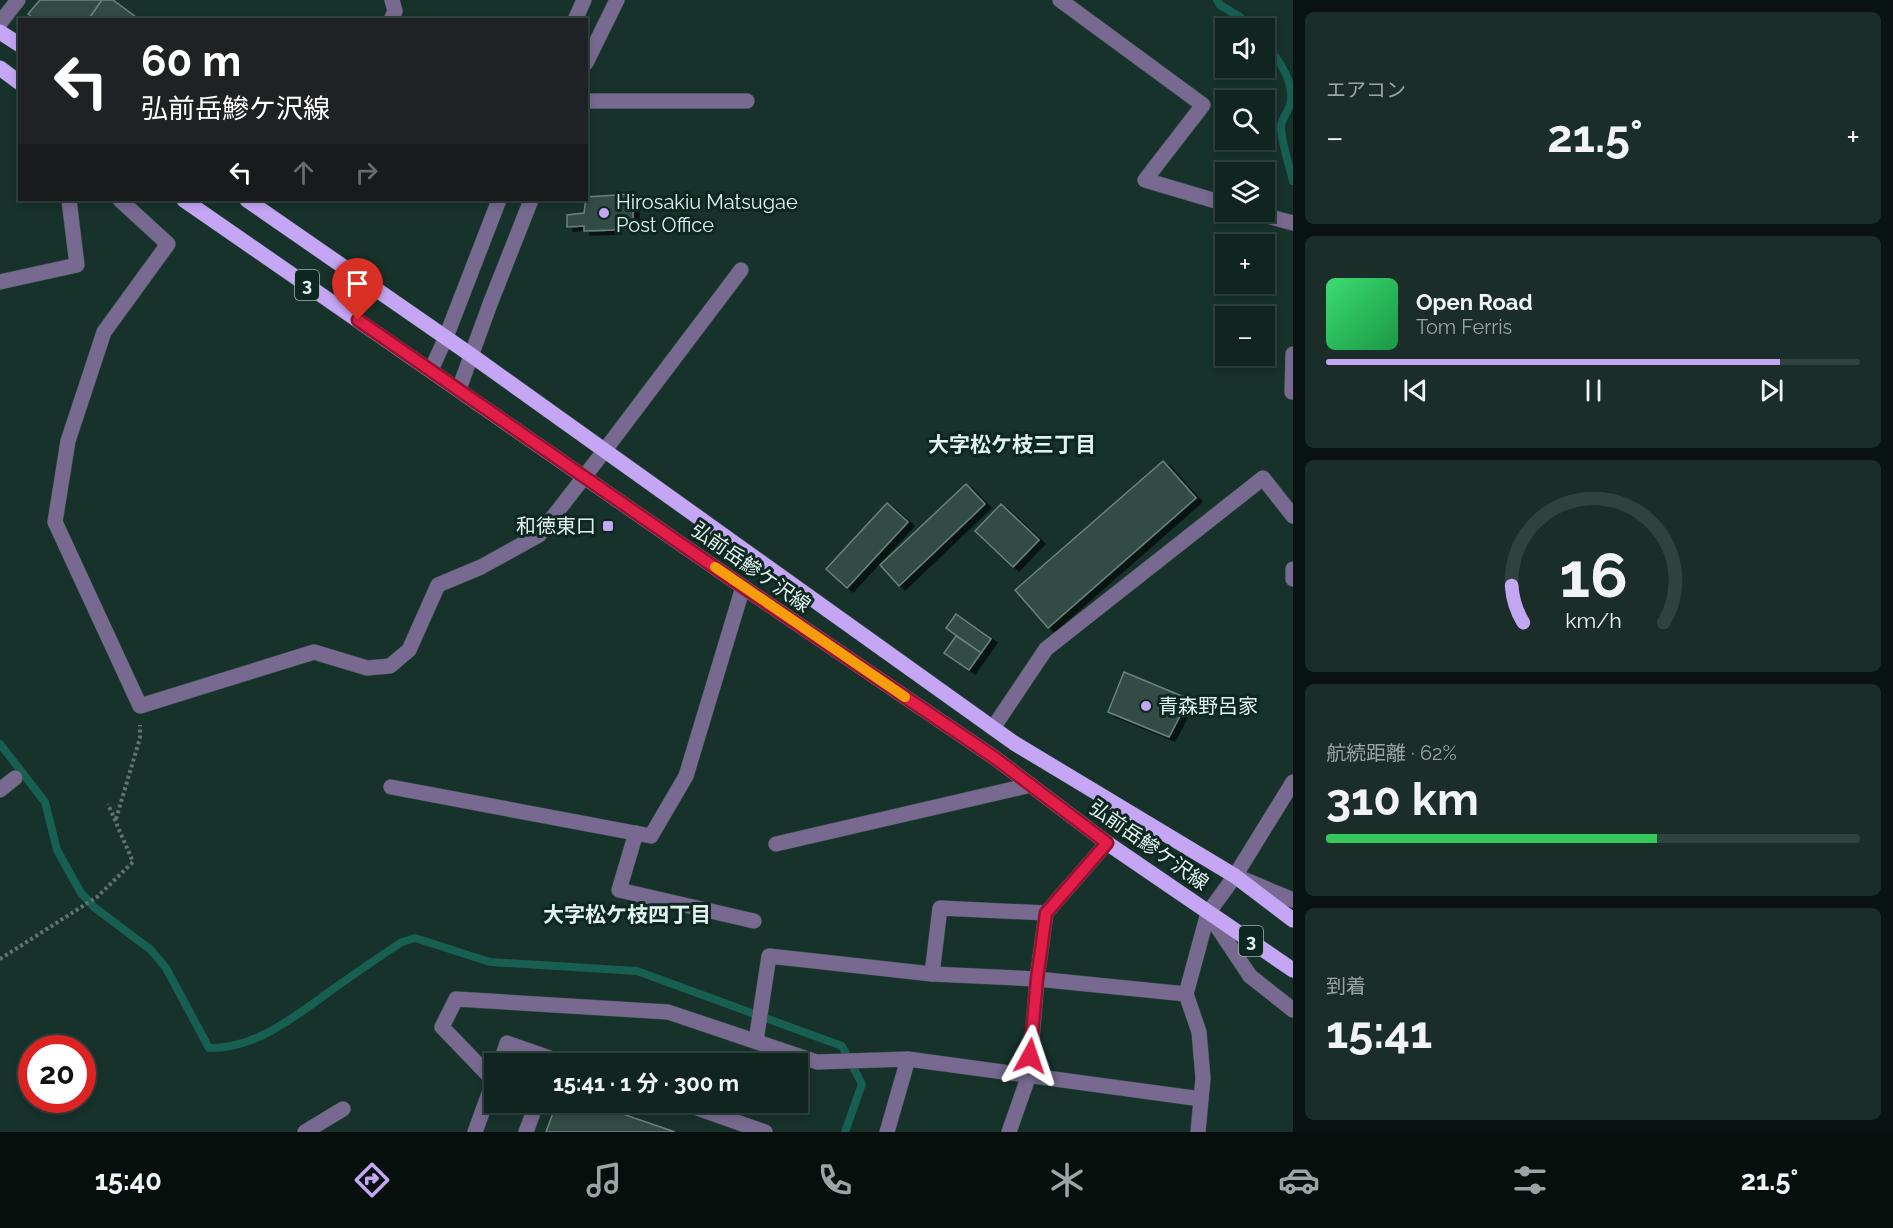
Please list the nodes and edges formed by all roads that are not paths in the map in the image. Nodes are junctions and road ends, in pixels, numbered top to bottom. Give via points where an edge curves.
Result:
1 (18, 0) edge
2 (392, 0) edge
3 (584, 0) edge
4 (617, 0) edge
5 (1060, 0) edge
6 (392, 18) edge
7 (576, 18) edge
8 (0, 23) edge
9 (0, 32) edge
10 (18, 44) edge
11 (588, 59) edge
12 (0, 68) edge
13 (18, 82) edge
14 (747, 100) dead end
15 (588, 101) edge
16 (69, 201) edge
17 (121, 201) edge
18 (185, 201) edge
19 (248, 201) edge
20 (499, 201) edge
21 (531, 201) edge
22 (1215, 201) edge
23 (1275, 218) edge
24 (1293, 223) edge
25 (741, 270) dead end
26 (0, 282) edge
27 (446, 338) junction
28 (1293, 354) edge
29 (471, 355) junction
30 (431, 370) junction
31 (459, 389) junction
32 (1292, 393) dead end
33 (605, 450) junction
34 (585, 477) junction
35 (1293, 516) edge
36 (1293, 569) edge
37 (1293, 579) edge
38 (743, 587) junction
39 (993, 728) junction
40 (15, 778) dead end
41 (1293, 782) edge
42 (1031, 785) junction
43 (391, 788) dead end
44 (0, 790) edge
45 (636, 833) junction
46 (1107, 843) junction
47 (776, 844) dead end
48 (1235, 876) junction
49 (1293, 900) edge
50 (1046, 913) junction
51 (1209, 913) junction
52 (1293, 920) edge
53 (754, 921) dead end
54 (1293, 970) edge
55 (932, 974) junction
56 (1037, 979) junction
57 (1186, 994) junction
58 (1293, 1010) edge
59 (757, 1037) junction
60 (504, 1053) edge
61 (533, 1053) edge
62 (908, 1059) junction
63 (484, 1069) edge
64 (1029, 1075) junction
65 (1201, 1099) junction
66 (484, 1107) edge
67 (343, 1108) dead end
68 (533, 1113) edge
69 (711, 1113) edge
70 (305, 1132) edge
71 (475, 1132) edge
72 (526, 1132) edge
73 (765, 1132) edge
74 (887, 1132) edge
75 (1009, 1132) edge
76 (1198, 1132) edge

1 - 8 street
2 - 6 street via 395,10
3 - 7 street
4 - 11 street
5 - 22 street via 1203,105 1144,180
9 - 10 main road
12 - 13 main road
14 - 15 street
16 - 26 street via 77,265
17 - 34 street via 168,244 104,332 68,441 55,522 140,706 314,652 367,668 390,666 409,650 438,585 539,535
18 - 30 main road, 弘前岳鰺ケ沢線 / 3
19 - 27 main road, 3
20 - 27 street
21 - 29 street
23 - 24 street
25 - 33 street
27 - 29 main road, 3
27 - 30 street
28 - 32 street
29 - 31 street
29 - 33 main road, 3
30 - 31 main road, 弘前岳鰺ケ沢線 / 3
31 - 34 main road, 弘前岳鰺ケ沢線 / 3
33 - 34 street
33 - 39 main road, 3
34 - 38 main road, 弘前岳鰺ケ沢線 / 3
35 - 39 street via 1263,478 1046,649
36 - 37 street
38 - 42 main road, 弘前岳鰺ケ沢線 / 3
38 - 45 street via 686,776 651,836
39 - 48 main road, 3
40 - 44 street
41 - 48 street
42 - 46 main road, 弘前岳鰺ケ沢線 / 3
42 - 47 street
43 - 45 street
45 - 53 street via 619,890
46 - 50 street
46 - 51 main road, 弘前岳鰺ケ沢線 / 3
48 - 49 street
48 - 51 street
48 - 52 main road, 弘前岳鰺ケ沢線 / 3
50 - 55 street via 940,908
50 - 56 street
51 - 54 main road, 弘前岳鰺ケ沢線 / 3
51 - 57 street
51 - 58 street via 1250,976
55 - 56 street
55 - 59 street via 769,956
56 - 57 street
56 - 64 street
57 - 65 street via 1199,1032
59 - 62 street via 817,1062
59 - 63 street via 668,1012 456,999 442,1027
60 - 61 street via 507,1043
62 - 64 street
62 - 74 street
64 - 65 street
64 - 75 street
65 - 76 street
66 - 71 street
67 - 70 street
68 - 72 street
69 - 73 street

